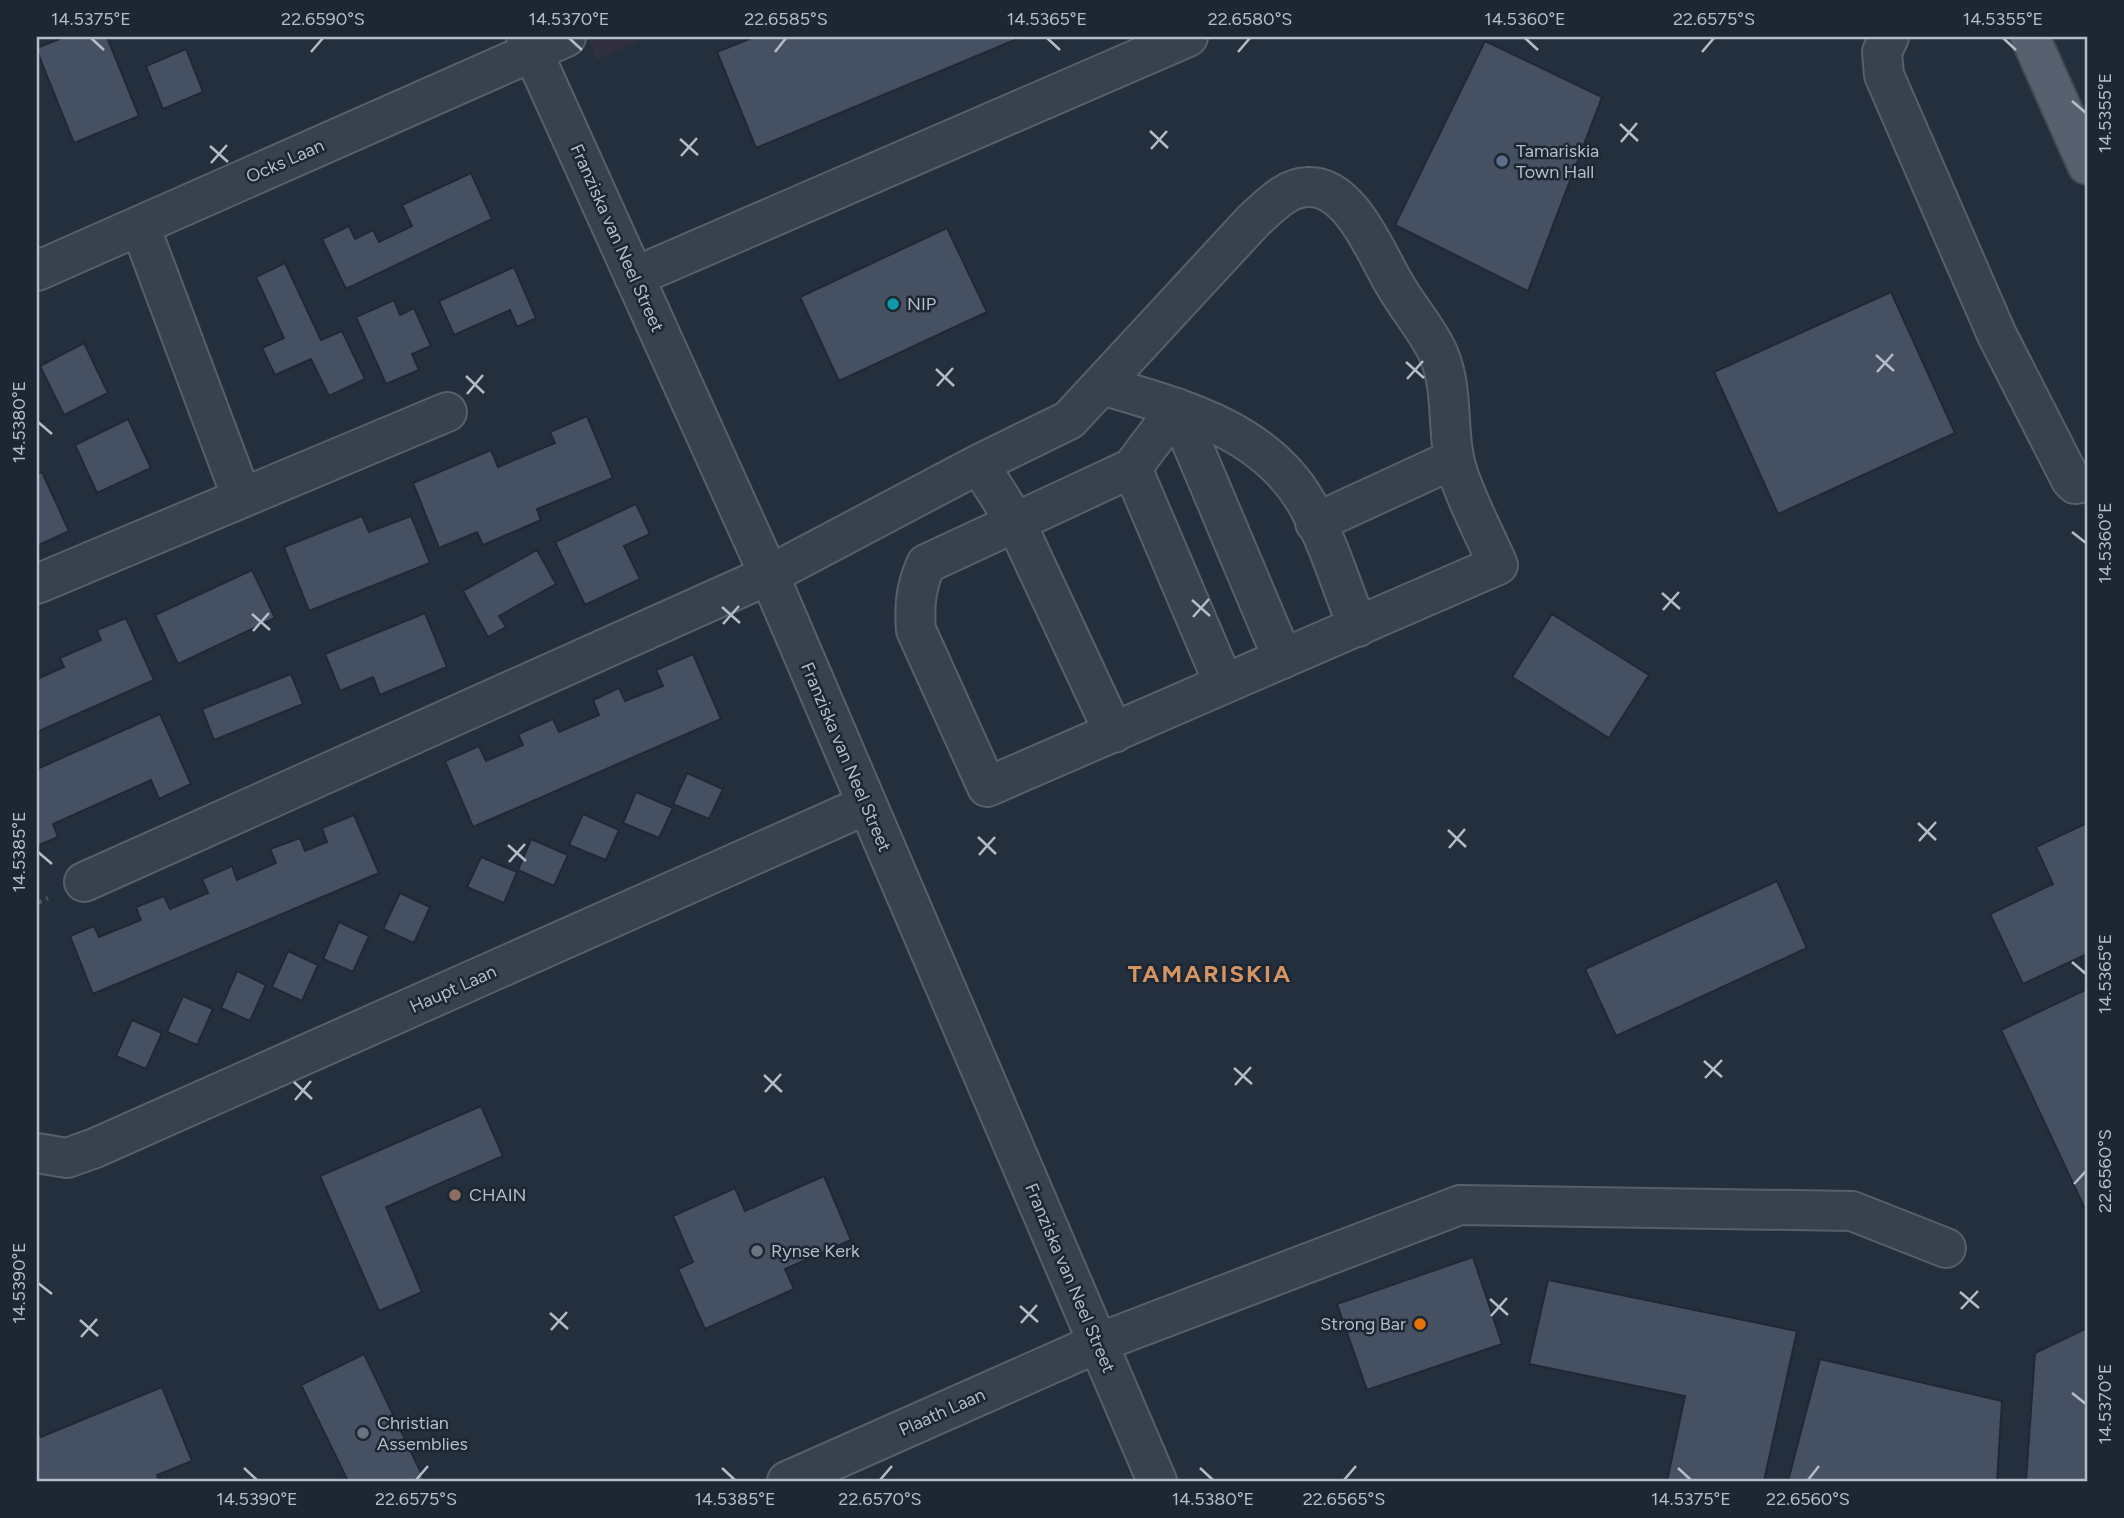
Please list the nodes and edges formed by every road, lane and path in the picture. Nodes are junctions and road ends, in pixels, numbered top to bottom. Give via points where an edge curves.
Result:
1 (1188, 37) edge
2 (1889, 37) edge
3 (2030, 37) edge
4 (542, 41) edge
5 (2087, 165) edge
6 (140, 226) junction
7 (37, 271) edge
8 (634, 276) junction
9 (1101, 385) junction
10 (1177, 408) junction
11 (447, 412) dead end
12 (1454, 459) junction
13 (979, 464) junction
14 (1132, 468) junction
15 (2087, 482) edge
16 (242, 498) junction
17 (1016, 523) junction
18 (1315, 523) junction
19 (769, 575) junction
20 (37, 584) edge
21 (1358, 627) junction
22 (1283, 659) junction
23 (1224, 684) junction
24 (1114, 733) junction
25 (866, 805) junction
26 (84, 882) dead end
27 (37, 1153) edge
28 (1946, 1248) dead end
29 (1098, 1343) junction
30 (786, 1481) edge
31 (1157, 1481) edge

1 - 8 street
2 - 15 street via 1882,52 1884,75 1997,335 2071,480
3 - 5 main road
4 - 6 street, Ocks Laan
4 - 8 street, Franziska van Neel Street
6 - 7 street, Ocks Laan
6 - 16 street
8 - 19 street, Franziska van Neel Street
9 - 10 street
9 - 12 street via 1254,220 1284,194 1308,186 1334,195 1360,220 1438,353 1450,396 1448,435
9 - 13 street via 1069,421
10 - 14 street
10 - 18 street via 1239,435 1278,463 1307,502
10 - 22 street
11 - 16 street
12 - 18 street
12 - 21 street via 1498,565
13 - 17 street
13 - 19 street
14 - 17 street
14 - 23 street
16 - 20 street
17 - 24 street
17 - 24 street via 926,564 914,605 916,630 987,787
18 - 21 street
19 - 25 street, Franziska van Neel Street
19 - 26 street
21 - 22 street
22 - 23 street
23 - 24 street
25 - 27 street, Haupt Laan via 95,1148 67,1158
25 - 29 street, Franziska van Neel Street
28 - 29 street, Plaath Laan via 1852,1211 1460,1205
29 - 30 street, Plaath Laan
29 - 31 street, Franziska van Neel Street

